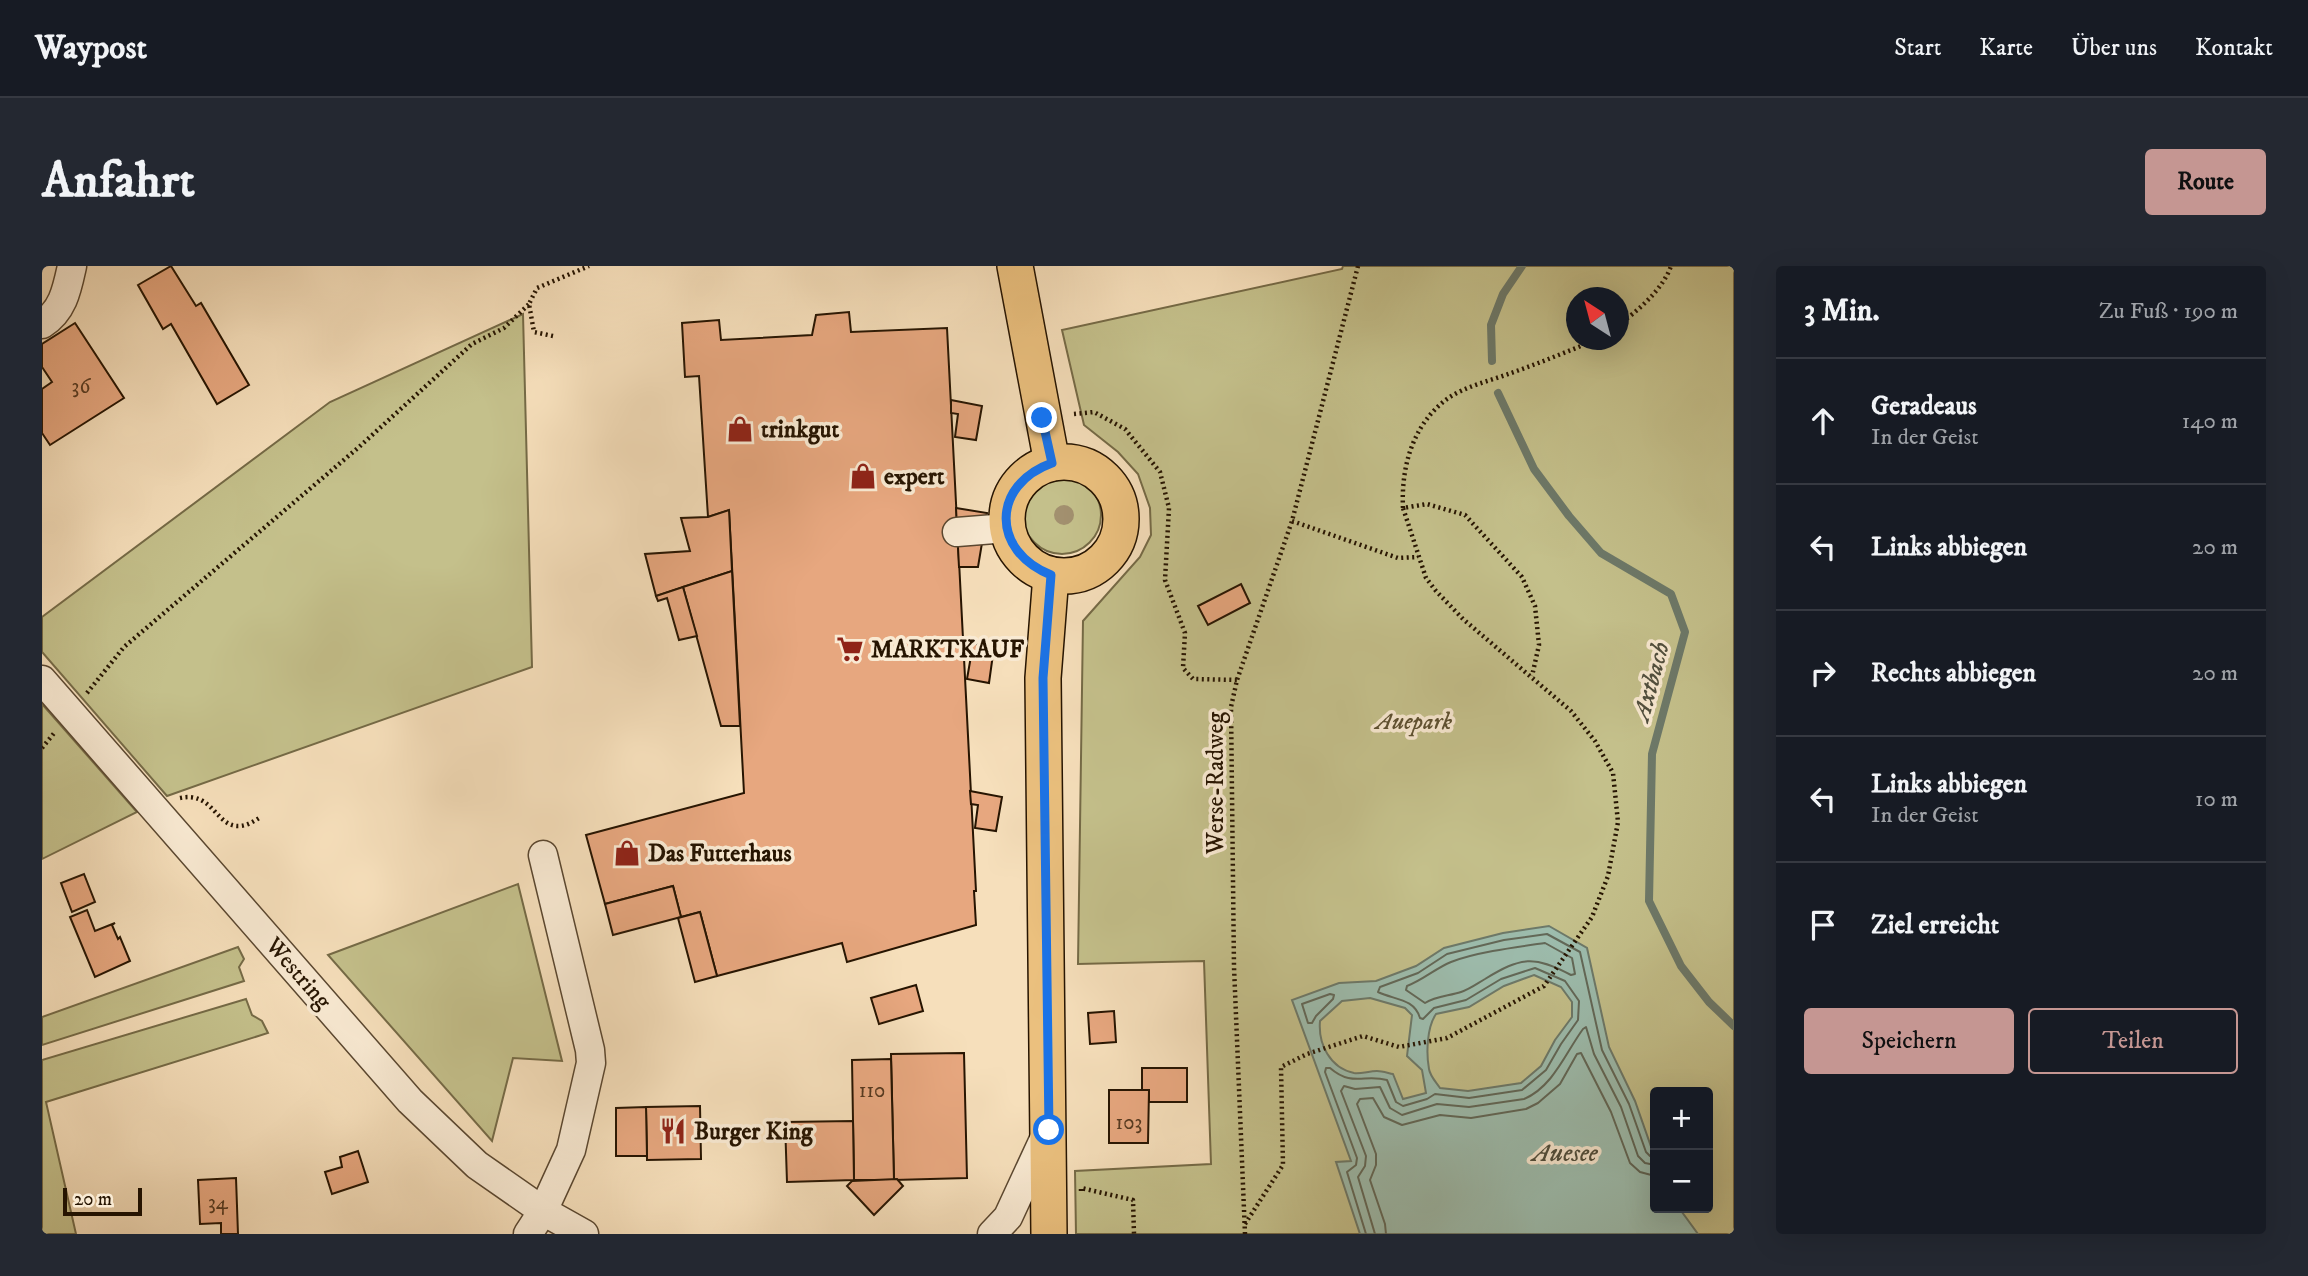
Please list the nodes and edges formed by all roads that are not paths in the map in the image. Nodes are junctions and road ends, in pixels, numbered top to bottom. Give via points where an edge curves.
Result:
1 (72, 266) edge
2 (1015, 266) edge
3 (42, 324) edge
4 (1052, 463) junction
5 (1007, 528) junction
6 (957, 532) dead end
7 (1051, 575) junction
8 (42, 680) edge
9 (543, 855) dead end
10 (1049, 1130) junction
11 (536, 1223) edge
12 (584, 1234) edge
13 (992, 1234) edge
14 (1049, 1234) edge

1 - 3 street via 54,317
2 - 4 main road
4 - 5 main road via 1035,469 1017,487 1007,510
4 - 7 main road via 1068,461 1098,472 1117,496 1122,512 1117,543 1096,567 1067,577
5 - 6 street
5 - 7 main road via 1022,558
7 - 10 main road via 1043,678
8 - 11 street, Westring via 410,1101
9 - 11 street via 591,1063 570,1150
10 - 13 street via 1008,1217
10 - 14 main road
11 - 12 street, Westring

